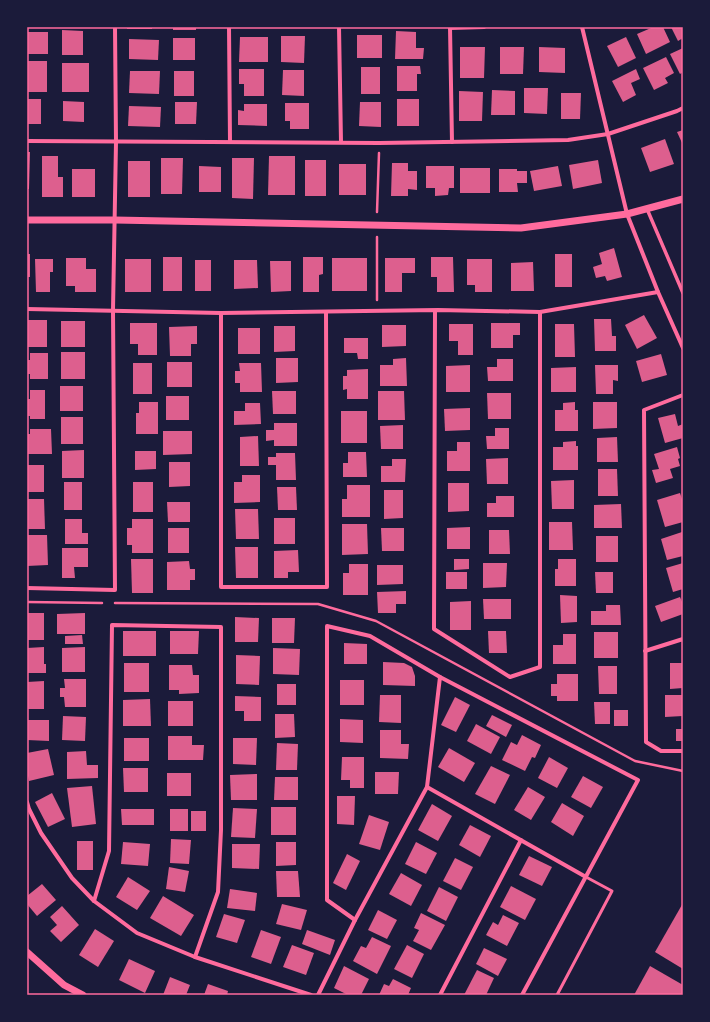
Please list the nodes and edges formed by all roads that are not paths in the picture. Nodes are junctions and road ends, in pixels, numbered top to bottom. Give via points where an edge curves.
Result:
1 (115, 27) edge
2 (229, 27) edge
3 (339, 27) edge
4 (450, 27) edge
5 (484, 27) edge
6 (582, 27) edge
7 (683, 108) edge
8 (608, 134) junction
9 (27, 141) edge
10 (116, 142) junction
11 (230, 142) junction
12 (341, 142) junction
13 (452, 142) junction
14 (683, 199) edge
15 (647, 209) junction
16 (627, 214) junction
17 (27, 220) edge
18 (115, 220) junction
19 (658, 292) junction
20 (683, 293) edge
21 (27, 309) edge
22 (113, 310) junction
23 (435, 310) junction
24 (326, 312) junction
25 (540, 312) junction
26 (221, 313) junction
27 (683, 348) edge
28 (683, 395) edge
29 (27, 588) edge
30 (683, 639) edge
31 (645, 651) junction
32 (440, 677) junction
33 (683, 752) edge
34 (427, 787) junction
35 (27, 802) edge
36 (521, 840) junction
37 (586, 877) junction
38 (94, 901) junction
39 (355, 920) junction
40 (27, 952) edge
41 (195, 957) junction
42 (83, 995) edge
43 (311, 995) edge
44 (318, 995) edge
45 (440, 995) edge
46 (522, 995) edge
47 (557, 995) edge

1 - 10 street
2 - 11 street
3 - 12 street
4 - 5 street
4 - 13 street
6 - 8 street
7 - 8 street
8 - 13 street via 568,140
8 - 16 street
9 - 10 street
10 - 11 street
10 - 18 street
11 - 12 street
12 - 13 street
14 - 15 street
15 - 16 street
15 - 20 street
16 - 18 street via 521,228
16 - 19 street
17 - 18 street
18 - 22 street
19 - 25 street
19 - 27 street
21 - 22 street
22 - 26 street
22 - 29 street via 115,590
23 - 24 street
23 - 25 street
23 - 25 street via 434,629 510,677 540,667
24 - 26 street
24 - 26 street via 327,587 221,587
28 - 31 street via 644,410
30 - 31 street
31 - 33 street via 646,742 661,751
32 - 34 street
32 - 37 street via 638,780
32 - 39 street via 370,636 327,626 327,900
34 - 36 street
34 - 39 street
35 - 38 street via 41,833 72,878
36 - 37 street
36 - 45 street
37 - 46 street
37 - 47 lane via 612,891
38 - 41 street via 137,933
38 - 41 street via 109,851 112,625 221,627 221,830 218,892
39 - 44 street
40 - 42 street via 64,985
41 - 43 street

